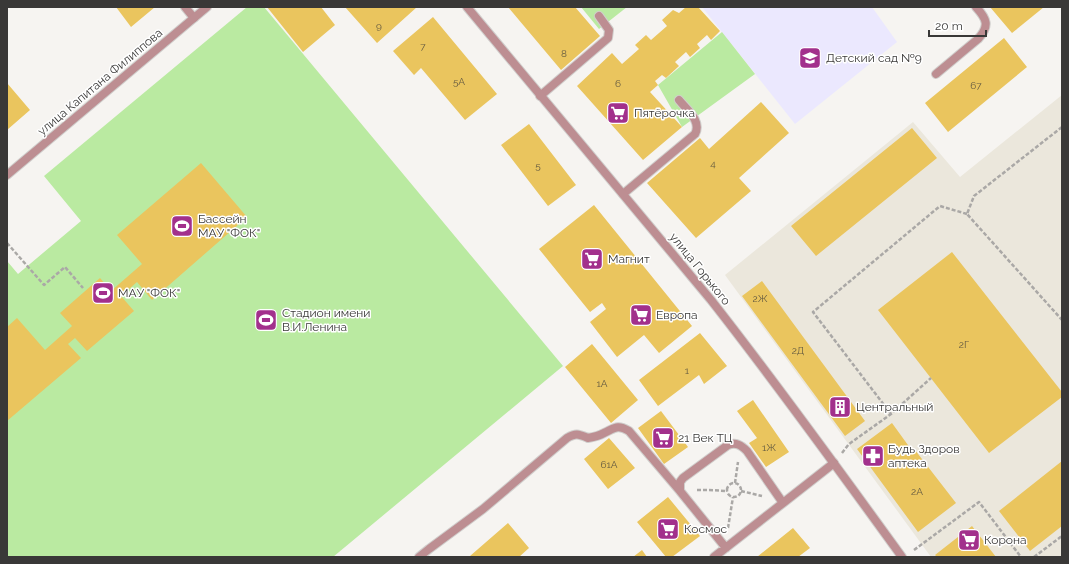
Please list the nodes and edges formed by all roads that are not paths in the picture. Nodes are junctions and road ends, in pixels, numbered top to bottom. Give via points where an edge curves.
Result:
1 (185, 7) edge
2 (208, 7) edge
3 (467, 7) edge
4 (976, 7) edge
5 (599, 16) dead end
6 (194, 18) junction
7 (936, 74) dead end
8 (540, 96) junction
9 (679, 100) dead end
10 (7, 174) edge
11 (623, 194) junction
12 (834, 463) junction
13 (680, 492) junction
14 (783, 503) junction
15 (726, 548) junction
16 (419, 557) edge
17 (714, 557) edge
18 (902, 557) edge

1 - 6 street
2 - 6 street, улица Капитана Филиппова
3 - 8 street, улица Горького
4 - 7 street via 985,19 984,33
5 - 8 street via 609,30 608,38
6 - 10 street, улица Капитана Филиппова
8 - 11 street, улица Горького
9 - 11 street via 696,122 695,134
11 - 12 street, улица Горького via 737,333
12 - 14 street
12 - 18 street, улица Горького
13 - 14 street via 680,482 683,478 728,445 736,444 747,451
13 - 15 street
13 - 16 street via 632,435 623,428 614,427 588,438 578,434 572,435 483,509
14 - 15 street
15 - 17 street

